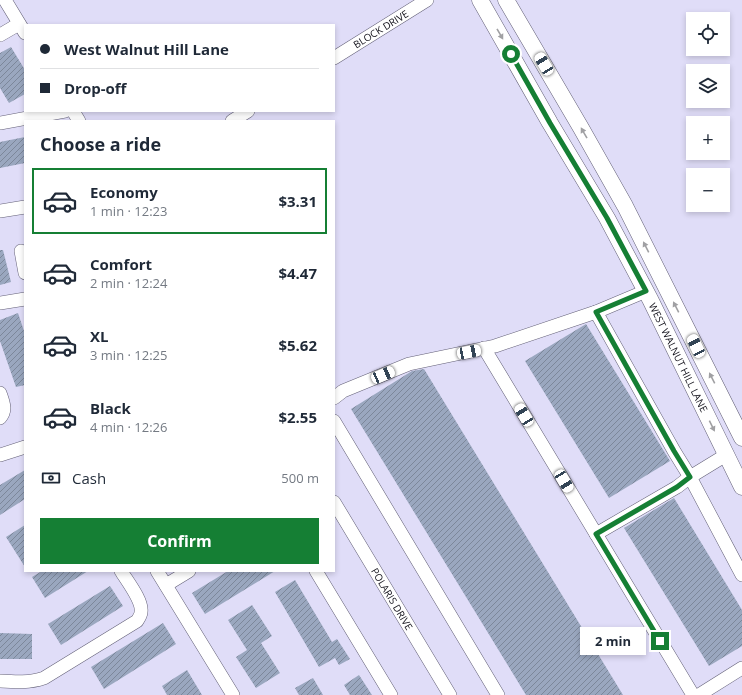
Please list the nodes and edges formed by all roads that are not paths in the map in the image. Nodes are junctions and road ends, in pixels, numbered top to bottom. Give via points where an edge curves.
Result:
1 (5, 0) edge
2 (427, 0) edge
3 (480, 0) edge
4 (506, 0) edge
5 (22, 28) edge
6 (0, 35) edge
7 (335, 57) edge
8 (60, 112) edge
9 (246, 112) edge
10 (234, 120) edge
11 (0, 124) edge
12 (24, 207) edge
13 (0, 211) edge
14 (21, 251) dead end
15 (24, 268) edge
16 (664, 282) junction
17 (646, 291) junction
18 (24, 299) edge
19 (0, 303) edge
20 (596, 312) junction
21 (484, 348) junction
22 (0, 393) edge
23 (335, 397) edge
24 (0, 418) edge
25 (335, 423) edge
26 (742, 438) edge
27 (24, 447) edge
28 (742, 447) edge
29 (0, 455) edge
30 (726, 455) junction
31 (690, 477) junction
32 (742, 487) edge
33 (335, 504) edge
34 (596, 534) junction
35 (122, 572) edge
36 (158, 572) edge
37 (186, 572) edge
38 (317, 572) edge
39 (742, 575) edge
40 (166, 585) junction
41 (742, 668) edge
42 (0, 681) edge
43 (233, 695) edge
44 (391, 695) edge
45 (450, 695) edge
46 (498, 695) edge
47 (692, 695) edge
48 (699, 695) edge

1 - 5 street
2 - 7 street, BLOCK DRIVE
3 -> 17 main road, WEST WALNUT HILL LANE via 607,218
16 -> 4 main road, WEST WALNUT HILL LANE via 625,206
5 - 6 street
8 - 11 street
9 - 10 street
12 - 13 street
14 - 15 street
16 - 17 main road
26 -> 16 main road, WEST WALNUT HILL LANE
17 - 20 street
17 -> 30 main road, WEST WALNUT HILL LANE
18 - 19 street
20 - 21 street
20 - 31 street
21 - 23 street via 409,364 343,391
21 - 34 street
22 - 24 street via 4,404
25 - 46 street
27 - 29 street
28 - 30 main road
30 - 31 street
30 - 32 main road, WEST WALNUT HILL LANE
31 - 34 street
31 - 39 street
33 - 45 street, POLARIS DRIVE
34 - 47 street
35 - 42 street via 140,604 142,612 137,621 44,678 25,682
36 - 40 street
37 - 40 street
38 - 44 street
40 - 43 street
41 - 48 street

